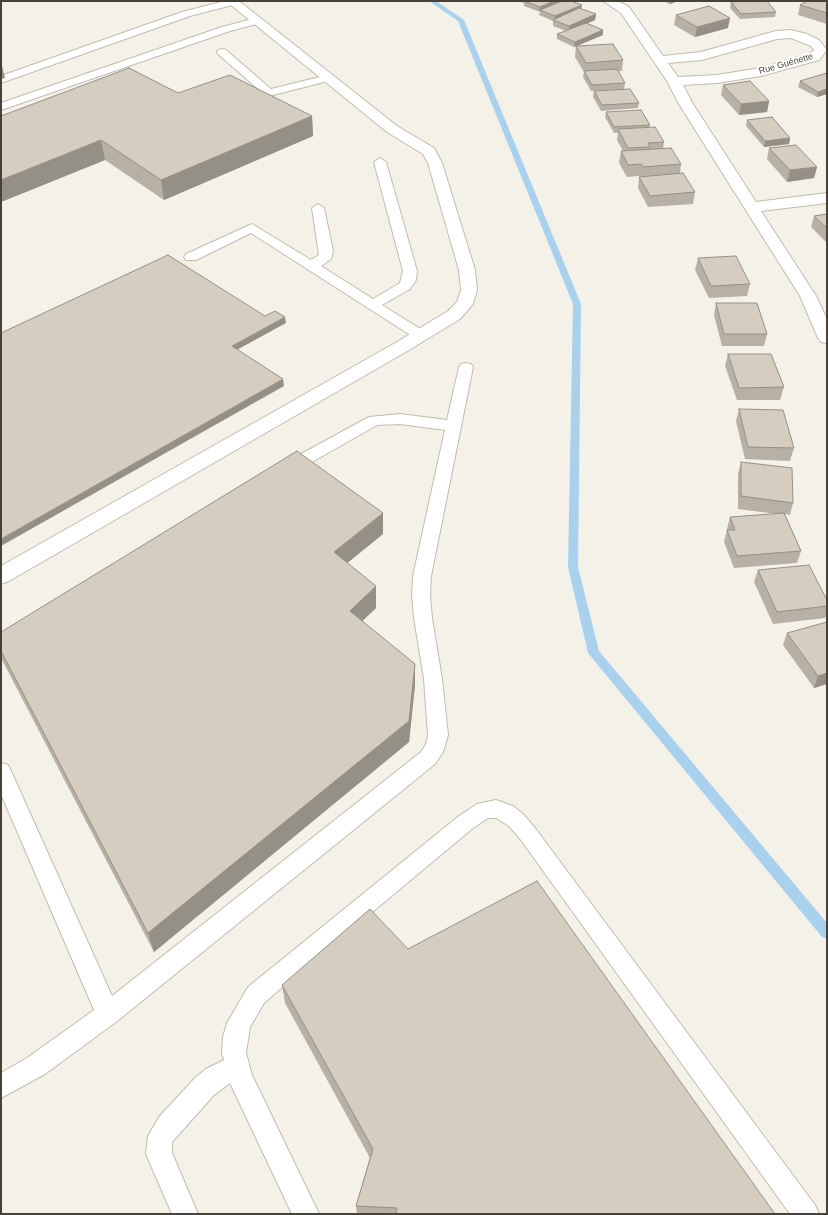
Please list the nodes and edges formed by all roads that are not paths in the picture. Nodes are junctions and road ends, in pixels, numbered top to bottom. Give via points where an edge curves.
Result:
1 (609, 1) edge
2 (233, 2) edge
3 (256, 21) junction
4 (222, 52) dead end
5 (659, 60) junction
6 (328, 78) junction
7 (1, 80) edge
8 (674, 81) junction
9 (1, 107) edge
10 (380, 162) dead end
11 (827, 198) edge
12 (753, 207) junction
13 (318, 208) dead end
14 (191, 257) dead end
15 (311, 266) junction
16 (372, 305) junction
17 (420, 335) junction
18 (827, 338) edge
19 (466, 367) dead end
20 (454, 426) junction
21 (268, 479) edge
22 (1, 576) edge
23 (1, 771) edge
24 (108, 1014) junction
25 (236, 1067) junction
26 (1, 1086) edge
27 (184, 1214) edge
28 (306, 1214) edge
29 (806, 1214) edge

1 - 5 street via 625,10
2 - 3 street
2 - 7 lane via 186,14
3 - 6 street
3 - 9 lane via 226,29
4 - 6 lane via 269,93
5 - 8 street
5 - 8 street, Rue Guénette via 702,56 776,35 791,34 815,43 822,51 814,57 761,72 717,79
6 - 17 street via 392,129 429,151 435,163 464,257 469,290 465,304 459,310
8 - 12 street via 686,104
10 - 16 lane via 410,271 405,286
11 - 12 street
12 - 18 street via 808,296
13 - 15 lane via 326,256
14 - 15 lane via 252,228
15 - 16 lane
16 - 17 lane
17 - 22 street
19 - 20 lane
20 - 21 lane via 400,419 374,420
20 - 24 lane via 422,576 421,595 438,735 436,746 422,763
23 - 24 lane
24 - 26 lane via 36,1066
25 - 27 lane via 205,1086 161,1136 159,1154
25 - 28 lane
25 - 29 lane via 235,1037 239,1023 256,995 466,822 484,810 496,809 506,812 528,834

